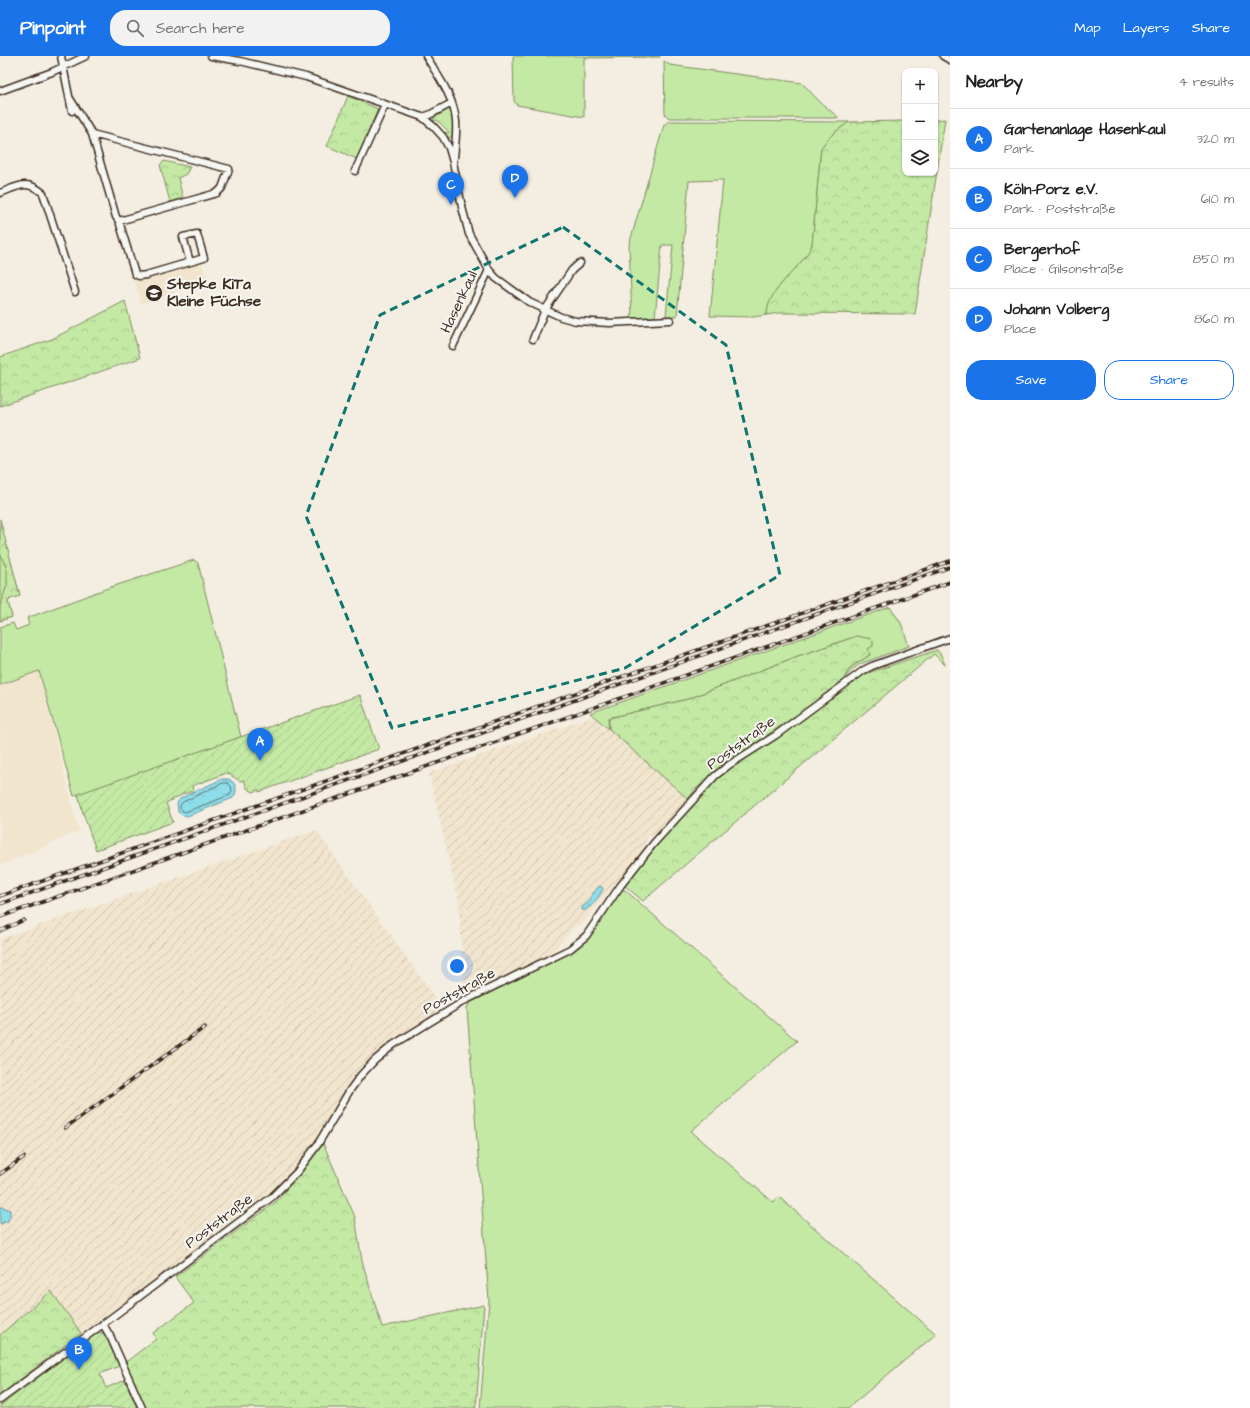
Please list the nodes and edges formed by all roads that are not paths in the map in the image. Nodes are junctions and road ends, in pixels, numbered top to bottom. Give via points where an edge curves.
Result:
1 (61, 56) edge
2 (86, 56) edge
3 (212, 56) edge
4 (426, 56) edge
5 (943, 56) edge
6 (950, 60) edge
7 (63, 66) junction
8 (0, 91) edge
9 (69, 97) junction
10 (452, 103) junction
11 (385, 105) junction
12 (72, 111) dead end
13 (422, 117) junction
14 (92, 134) junction
15 (453, 162) junction
16 (354, 172) dead end
17 (0, 193) edge
18 (120, 221) junction
19 (190, 262) junction
20 (580, 263) dead end
21 (489, 270) junction
22 (75, 292) dead end
23 (545, 310) junction
24 (670, 320) dead end
25 (533, 339) dead end
26 (453, 346) dead end
27 (950, 638) edge
28 (103, 1324) junction
29 (0, 1400) edge
30 (142, 1408) edge

1 - 7 street
2 - 7 street
3 - 11 street via 306,77
4 - 10 street
5 - 6 street
7 - 8 street
7 - 9 street
9 - 12 street
9 - 14 street
10 - 13 street
10 - 15 street via 456,122
11 - 13 street
11 - 16 street
13 - 15 street via 443,137
14 - 18 street via 116,217
14 - 18 street via 229,168 222,188 217,193
15 - 21 street via 469,234
17 - 22 street via 27,184 43,193
18 - 19 street via 135,274 139,276
19 - 19 street via 183,237 197,234 204,258
20 - 23 street via 572,270
21 - 23 street via 529,302
21 - 26 street, Hasenkaul
23 - 24 street via 582,322
23 - 25 street
27 - 28 street, Poststraße via 864,670 776,735 729,765 705,786 654,843 580,942 464,1001 393,1045 361,1075 318,1144 297,1172 272,1197
28 - 29 street, Poststraße
28 - 30 street

